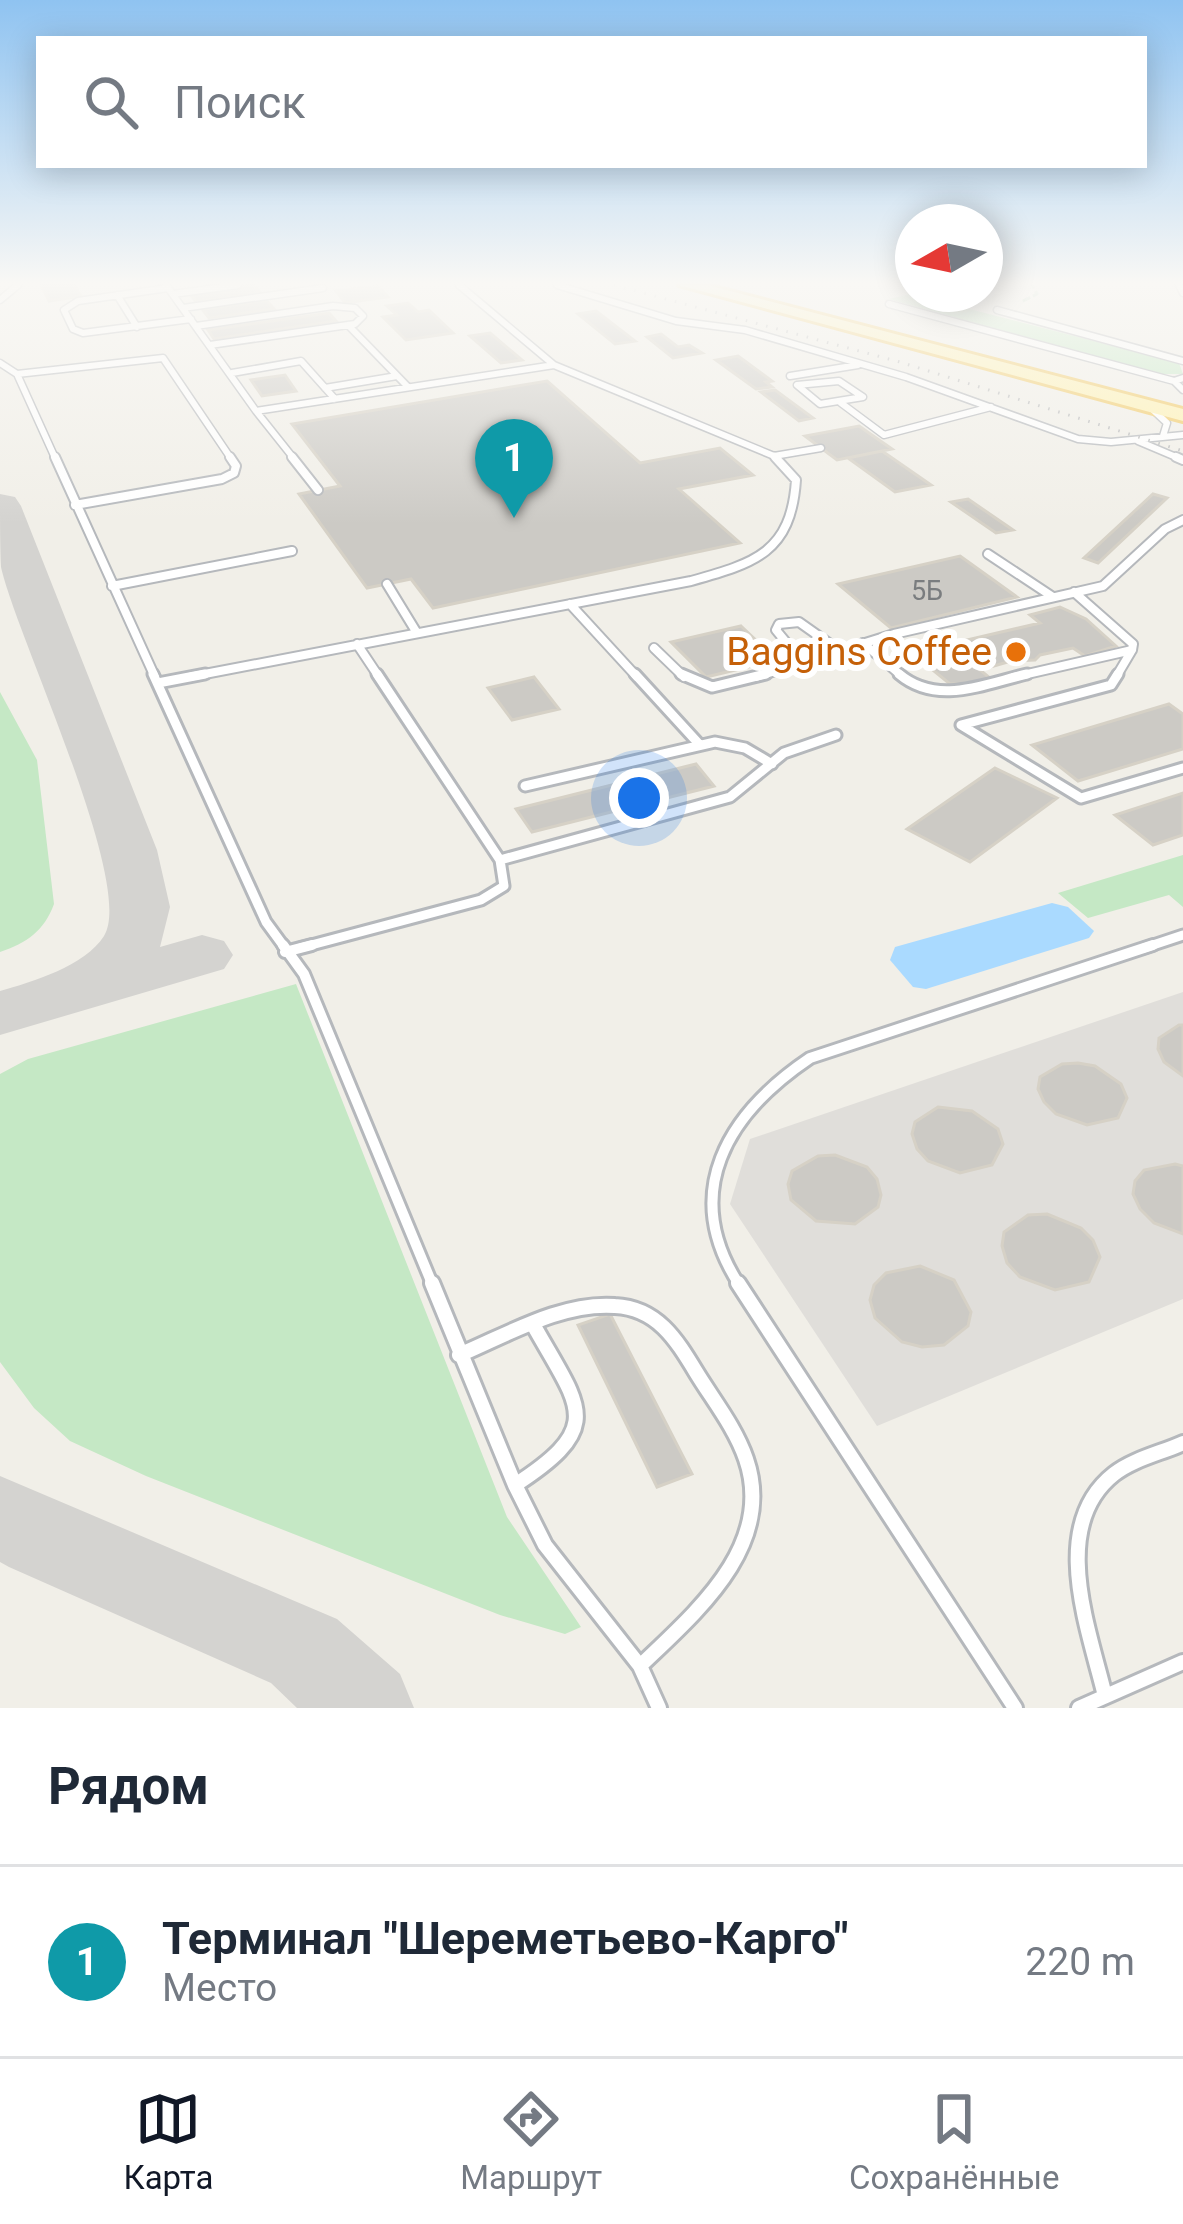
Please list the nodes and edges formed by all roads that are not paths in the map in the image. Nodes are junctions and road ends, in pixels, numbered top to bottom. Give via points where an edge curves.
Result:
1 (3, 365) edge
2 (102, 365) edge
3 (168, 365) edge
4 (225, 365) edge
5 (280, 365) edge
6 (304, 365) edge
7 (386, 365) edge
8 (554, 365) joint
9 (859, 365) edge
10 (865, 365) edge
11 (999, 365) edge
12 (1025, 365) edge
13 (1114, 365) edge
14 (232, 373) junction
15 (17, 374) junction
16 (397, 376) junction
17 (790, 376) dead end
18 (1183, 378) edge
19 (1174, 381) junction
20 (408, 387) junction
21 (325, 388) junction
22 (1183, 390) edge
23 (334, 399) junction
24 (1137, 400) junction
25 (841, 403) junction
26 (1183, 405) edge
27 (992, 406) junction
28 (256, 411) junction
29 (1183, 415) edge
30 (1183, 435) edge
31 (1163, 436) junction
32 (1136, 440) junction
33 (820, 448) dead end
34 (774, 456) junction
35 (1183, 460) edge
36 (318, 490) dead end
37 (75, 505) junction
38 (1183, 520) edge
39 (292, 551) dead end
40 (988, 554) dead end
41 (387, 584) dead end
42 (112, 586) junction
43 (1074, 592) junction
44 (1053, 597) junction
45 (570, 604) junction
46 (417, 633) junction
47 (863, 643) junction
48 (357, 644) junction
49 (654, 648) dead end
50 (1132, 650) junction
51 (840, 651) junction
52 (805, 665) junction
53 (158, 683) junction
54 (836, 735) dead end
55 (699, 744) junction
56 (772, 764) junction
57 (1183, 768) edge
58 (525, 786) dead end
59 (500, 860) junction
60 (1183, 935) edge
61 (285, 952) junction
62 (534, 1326) junction
63 (459, 1355) junction
64 (1183, 1443) edge
65 (515, 1485) junction
66 (1183, 1662) edge
67 (640, 1666) junction
68 (1105, 1696) junction
69 (659, 1708) edge
70 (1015, 1708) edge
71 (1078, 1708) edge

1 - 15 lane
2 - 15 lane
3 - 37 lane via 234,473
4 - 14 lane
5 - 14 lane
6 - 21 lane
7 - 16 lane
8 - 20 lane
8 - 34 lane
9 - 17 lane
10 - 27 lane
11 - 24 main road
12 - 26 main road
13 - 19 lane
14 - 28 lane
15 - 37 lane
16 - 20 lane
16 - 21 lane
18 - 19 lane
19 - 22 lane
20 - 23 lane
21 - 23 lane
23 - 28 lane
24 - 29 main road
24 - 31 lane via 1167,422
25 - 25 lane via 863,397 839,381 797,386 820,404
25 - 27 lane via 880,436
27 - 32 lane via 1078,439
28 - 36 lane
30 - 31 lane
31 - 32 lane
32 - 35 lane
33 - 34 lane
34 - 45 lane via 796,490 788,529 765,556
37 - 42 lane
38 - 43 lane via 1112,582
39 - 42 lane
40 - 44 lane
41 - 46 lane
42 - 53 lane
43 - 44 lane
43 - 50 lane via 1124,630
44 - 47 lane
45 - 46 lane
45 - 55 lane
46 - 48 lane
47 - 50 lane via 911,684 940,694
47 - 51 lane
48 - 53 lane
48 - 59 lane
49 - 52 lane via 688,682 711,689
50 - 57 lane via 1111,685 962,725 1081,798
51 - 52 lane
51 - 52 lane via 799,622 779,624 782,641
53 - 61 lane
54 - 56 lane
55 - 56 lane via 732,744
55 - 58 lane
56 - 59 lane via 730,797
59 - 61 lane via 506,873 498,892
60 - 70 lane via 810,1058 761,1093 722,1153 711,1192 719,1254
61 - 63 lane via 304,974
62 - 63 lane
62 - 65 lane via 579,1424 563,1456
62 - 67 lane via 580,1308 612,1306 669,1328 751,1477 752,1513 739,1555
63 - 65 lane
64 - 68 lane via 1113,1475 1080,1536
65 - 67 lane via 545,1545
66 - 68 lane
67 - 69 lane
68 - 71 lane

